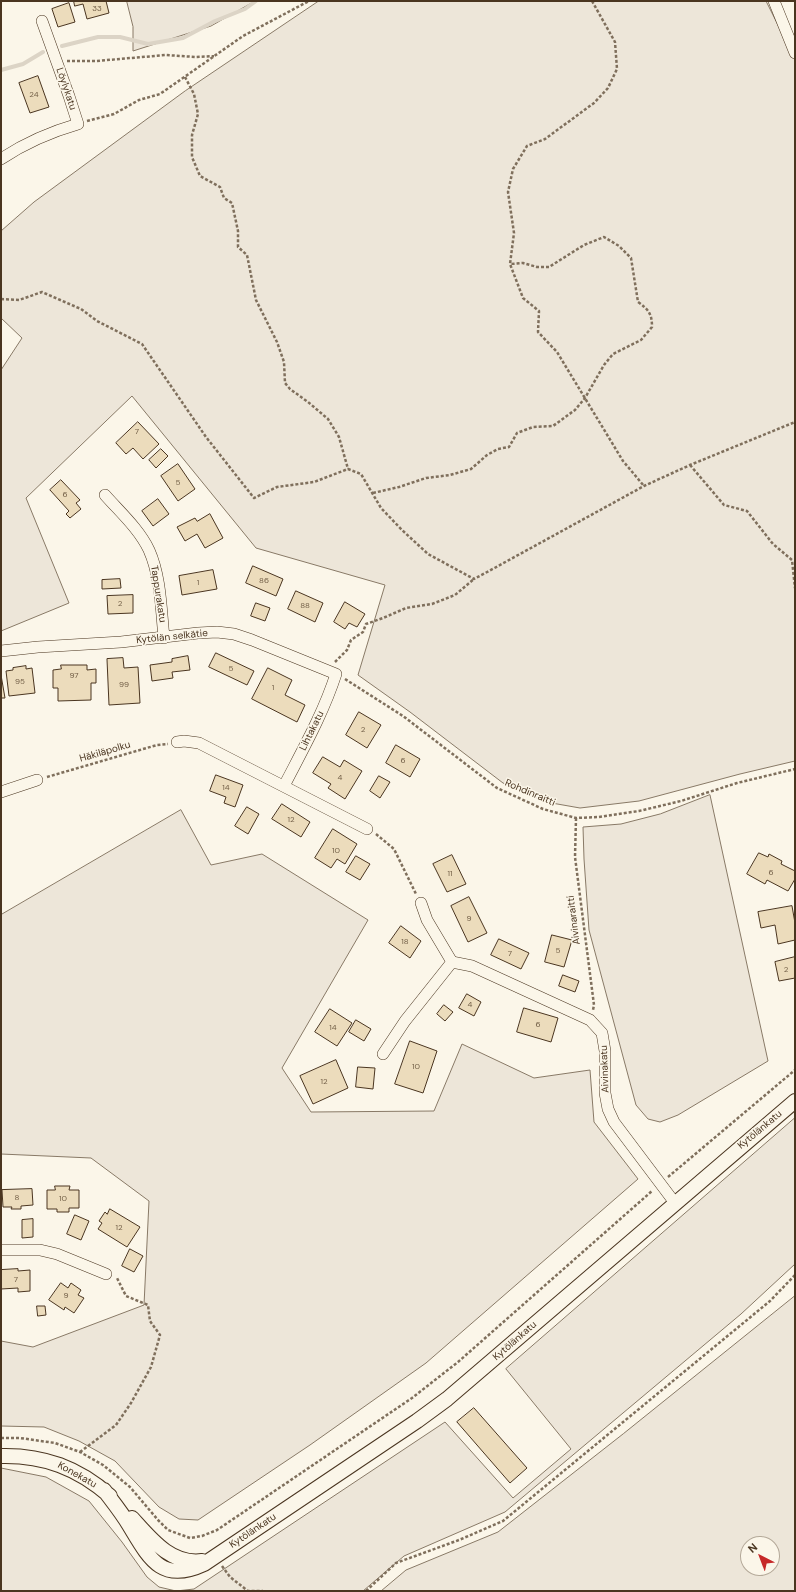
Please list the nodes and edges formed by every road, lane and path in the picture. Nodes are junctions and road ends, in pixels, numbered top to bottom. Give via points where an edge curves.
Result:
1 (308, 1) edge
2 (592, 1) edge
3 (774, 1) edge
4 (42, 21) dead end
5 (795, 53) edge
6 (215, 56) junction
7 (57, 61) junction
8 (185, 77) junction
9 (78, 124) junction
10 (1, 159) edge
11 (510, 264) junction
12 (1, 300) edge
13 (585, 398) junction
14 (795, 422) edge
15 (690, 465) junction
16 (348, 470) junction
17 (644, 486) junction
18 (372, 493) junction
19 (105, 495) dead end
20 (474, 579) junction
21 (795, 588) edge
22 (164, 638) junction
23 (1, 651) edge
24 (333, 671) junction
25 (177, 742) joint
26 (795, 769) edge
27 (37, 780) joint
28 (284, 786) junction
29 (1, 792) edge
30 (576, 818) junction
31 (367, 829) joint
32 (421, 903) joint
33 (452, 962) junction
34 (590, 1020) junction
35 (383, 1054) dead end
36 (795, 1070) edge
37 (795, 1101) edge
38 (661, 1184) junction
39 (675, 1203) junction
40 (1, 1250) edge
41 (106, 1274) joint
42 (795, 1275) edge
43 (1, 1438) edge
44 (80, 1452) junction
45 (1, 1456) edge
46 (148, 1544) joint
47 (215, 1556) junction
48 (263, 1591) edge
49 (366, 1591) edge

1 - 6 path via 244,36
2 - 11 path via 614,42 617,69 608,88 594,103 545,139 527,146 513,170 508,192 514,233
3 - 5 street
4 - 7 street, Löylykatu
6 - 7 path via 166,55 96,61
6 - 8 path
7 - 9 street, Löylykatu
8 - 9 path via 160,94 139,100 114,114
8 - 16 path via 194,94 198,114 192,135 192,157 200,176 220,187 224,198 232,204 238,230 238,247 247,255 256,300 284,362 285,383 328,419 339,437
9 - 10 street, Löylykatu via 55,130 30,141
11 - 13 path via 523,298 539,312 538,332 557,352
11 - 13 path via 549,267 584,245 604,237 619,246 630,258 638,302 645,306 652,316 652,327 641,340 613,354
12 - 16 path via 19,300 42,292 81,309 96,320 142,344 206,437 254,498 278,487 314,482
13 - 17 path via 623,462
13 - 18 path via 575,410 553,426 533,427 516,433 509,447 487,455 471,469
14 - 15 path
15 - 17 path
15 - 21 path via 724,505 747,511 773,544 792,560
16 - 18 path via 361,474
17 - 20 path
18 - 20 path via 402,530 428,554
19 - 22 street, Tappurakatu via 148,549 155,568
20 - 24 path via 455,595 432,604 406,608 366,624 363,632 350,640 347,650
22 - 23 street, Kytölän selkätie
22 - 24 street, Kytölän selkätie via 204,632 234,634
24 - 28 street, Lihtakatu via 329,695
24 - 30 path, Rohdinraitti via 403,716 498,788 543,809
25 - 27 path, Häkiläpolku via 157,745
25 - 28 street via 199,743
26 - 30 path, Rohdinraitti via 737,782 681,801 640,811
27 - 29 street
28 - 31 street
30 - 34 path, Aivinaraitti via 575,856 594,1005
31 - 32 path via 380,836 394,849
32 - 33 street via 427,920
33 - 34 street, Aivinakatu via 472,966
33 - 35 street
34 - 38 street, Aivinakatu via 602,1033 605,1051 605,1093 614,1122
36 - 38 path
37 - 39 street, Kytölänkatu
38 - 39 street, Aivinakatu
38 - 44 path via 458,1362 412,1398 217,1530 190,1538 168,1530 130,1487 103,1465
39 - 47 street, Kytölänkatu via 447,1399
40 - 41 street via 40,1250 57,1254
41 - 44 path via 117,1278 126,1296 148,1305 150,1321 160,1335 151,1367 116,1425
42 - 49 path via 764,1306 503,1521 396,1563
43 - 44 path via 55,1443
45 - 46 street, Konekatu via 47,1460 87,1478 104,1490
46 - 47 street, Kytölänkatu via 151,1560 170,1571 196,1568
47 - 48 path via 230,1577 248,1591

